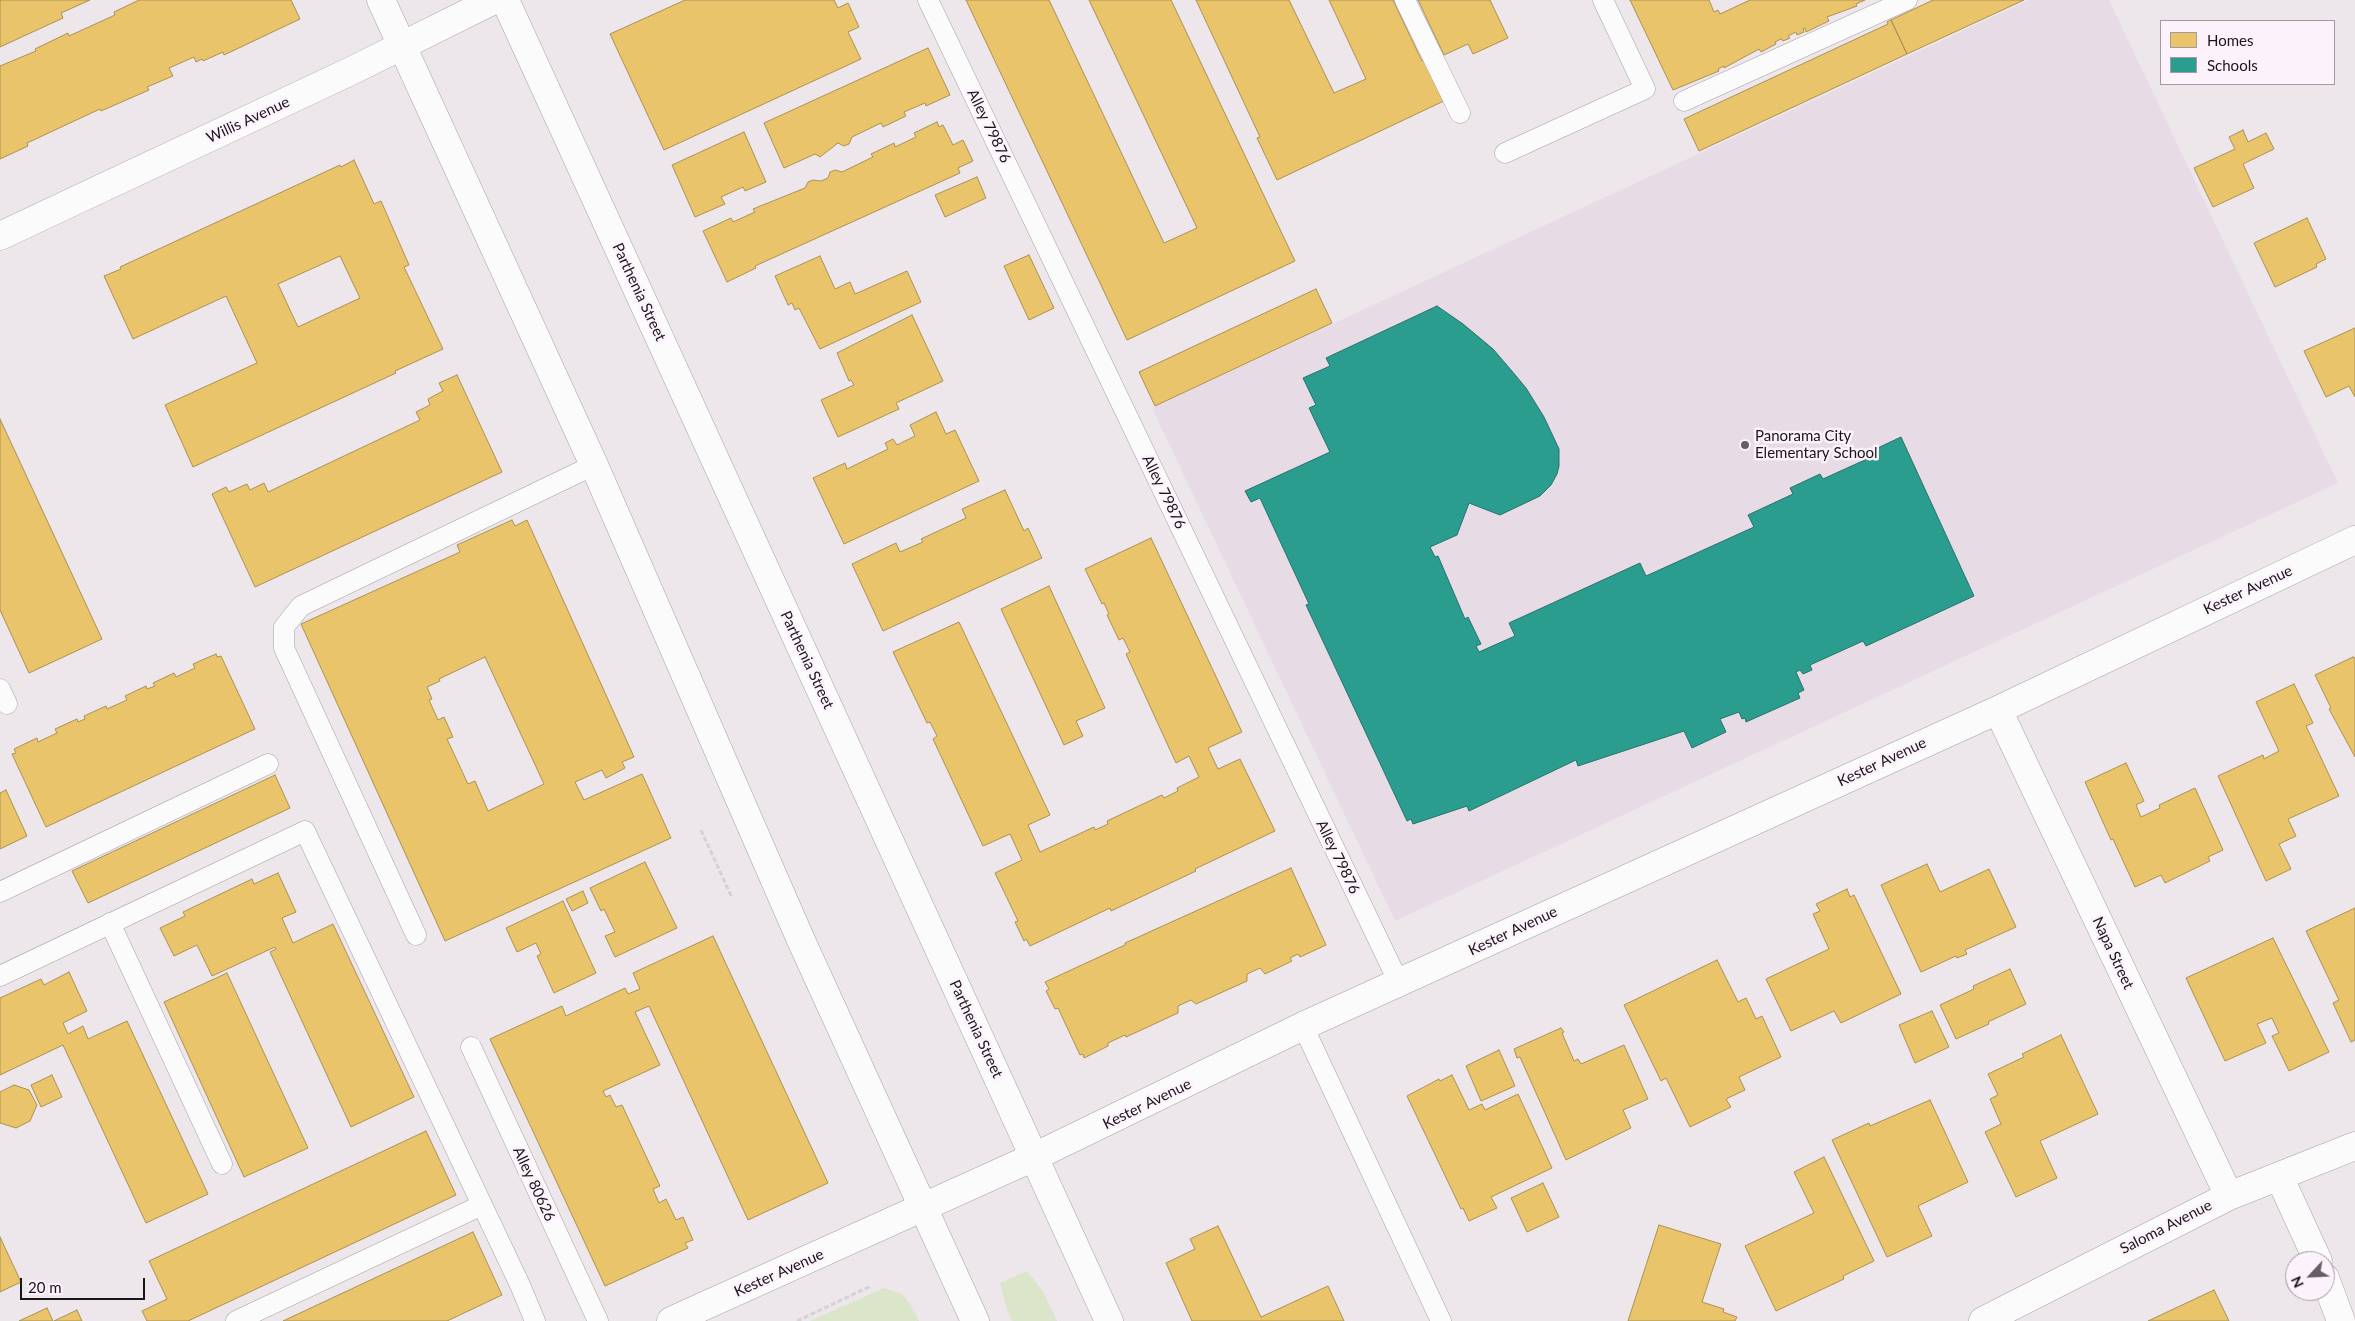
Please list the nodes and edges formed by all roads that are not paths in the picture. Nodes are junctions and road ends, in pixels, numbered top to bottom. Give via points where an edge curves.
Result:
1 (381, 0) edge
2 (494, 0) edge
3 (505, 0) edge
4 (928, 0) edge
5 (1406, 0) edge
6 (1603, 0) edge
7 (1907, 0) edge
8 (1874, 7) edge
9 (402, 47) junction
10 (1684, 101) dead end
11 (1460, 113) dead end
12 (1505, 153) dead end
13 (0, 236) edge
14 (594, 465) junction
15 (2355, 540) edge
16 (1998, 710) junction
17 (268, 764) dead end
18 (0, 892) edge
19 (110, 923) junction
20 (416, 935) dead end
21 (0, 976) edge
22 (1399, 983) junction
23 (1303, 1026) junction
24 (470, 1047) dead end
25 (2355, 1146) edge
26 (1034, 1157) junction
27 (222, 1164) dead end
28 (2279, 1176) junction
29 (2229, 1196) junction
30 (482, 1205) junction
31 (924, 1208) junction
32 (2313, 1251) edge
33 (2334, 1301) edge
34 (236, 1321) edge
35 (535, 1321) edge
36 (598, 1321) edge
37 (672, 1321) edge
38 (975, 1321) edge
39 (1109, 1321) edge
40 (1440, 1321) edge
41 (1982, 1321) edge
42 (2341, 1321) edge

1 - 9 street
2 - 9 street, Willis Avenue
3 - 26 street, Parthenia Street
4 - 22 lane, Alley 79876
5 - 11 lane
6 - 12 lane via 1645,89
7 - 8 lane
8 - 10 lane
9 - 13 street, Willis Avenue
9 - 14 street
14 - 20 lane via 301,606 284,628 284,648
14 - 31 street via 800,938
15 - 16 street, Kester Avenue
16 - 22 street, Kester Avenue
16 - 29 street, Napa Street
17 - 18 lane
19 - 21 lane
19 - 27 lane
19 - 30 lane via 305,831
22 - 23 street, Kester Avenue
23 - 26 street, Kester Avenue via 1120,1118
23 - 40 lane
24 - 36 lane, Alley 80626
25 - 28 street, Saloma Avenue
26 - 31 street, Kester Avenue
26 - 39 street, Parthenia Street
28 - 29 street, Saloma Avenue
28 - 32 street
29 - 41 street, Saloma Avenue
30 - 34 lane
30 - 35 lane
31 - 37 street, Kester Avenue
31 - 38 street
33 - 42 street

